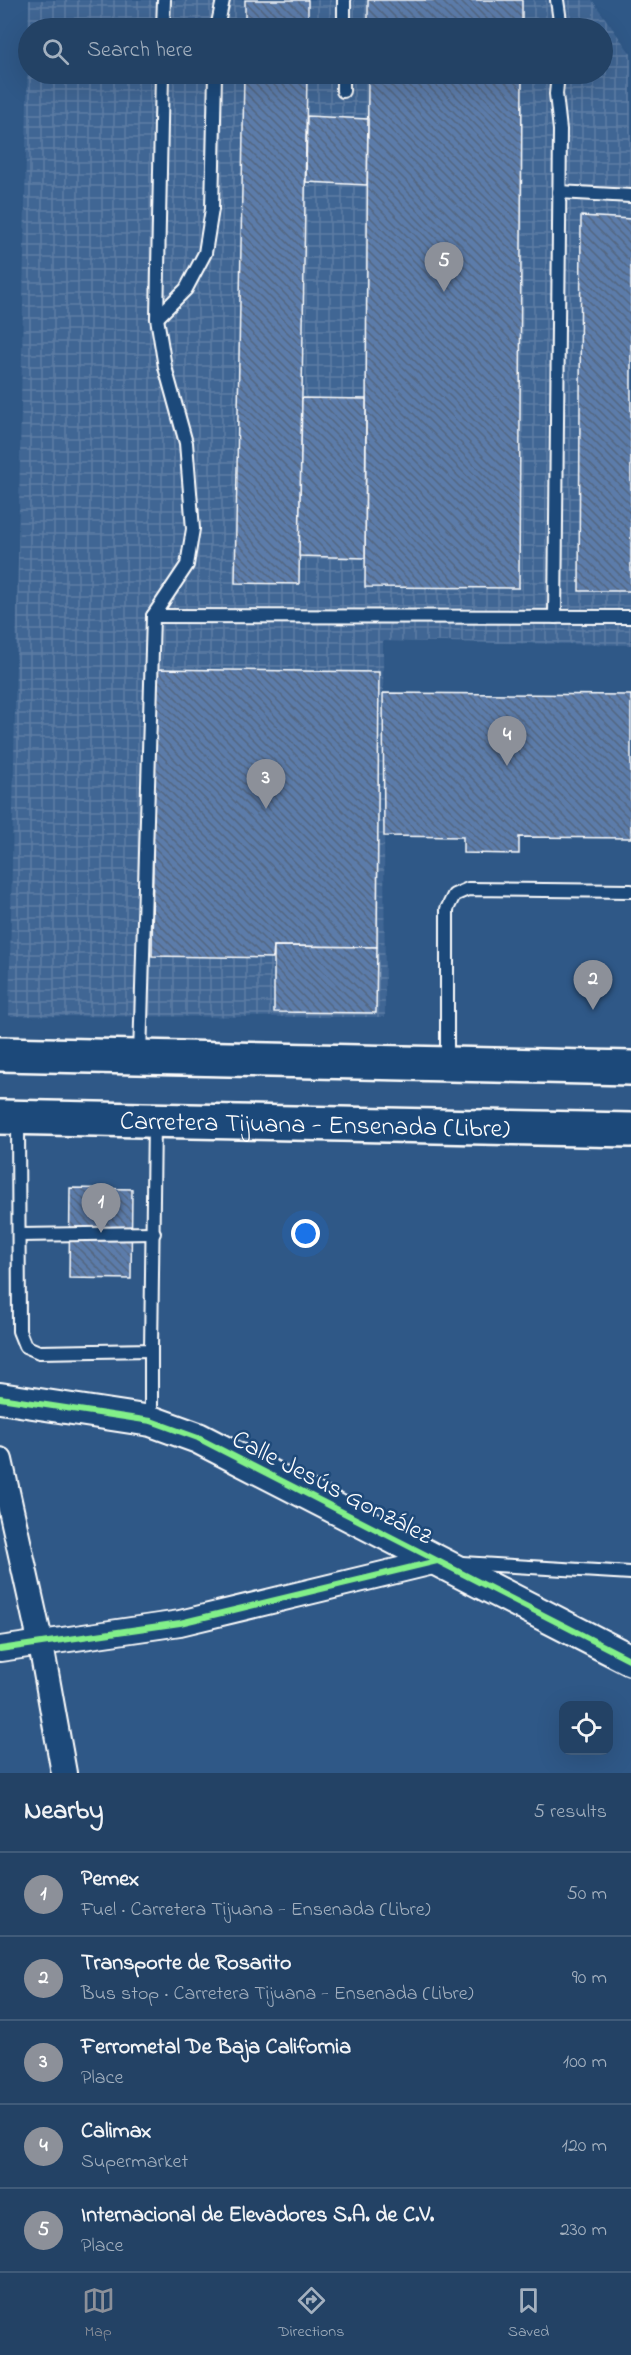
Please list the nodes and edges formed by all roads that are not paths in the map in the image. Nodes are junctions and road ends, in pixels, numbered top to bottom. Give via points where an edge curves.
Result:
1 (164, 0) edge
2 (223, 0) edge
3 (344, 0) edge
4 (557, 0) edge
5 (163, 18) edge
6 (219, 18) edge
7 (344, 18) edge
8 (560, 18) edge
9 (162, 84) edge
10 (215, 84) edge
11 (343, 84) edge
12 (558, 84) edge
13 (343, 91) dead end
14 (559, 192) junction
15 (631, 196) edge
16 (157, 318) junction
17 (153, 616) junction
18 (555, 617) junction
19 (631, 617) edge
20 (631, 891) edge
21 (0, 1054) edge
22 (140, 1057) junction
23 (447, 1065) junction
24 (631, 1068) edge
25 (631, 1107) edge
26 (9, 1117) edge
27 (154, 1121) junction
28 (415, 1125) junction
29 (631, 1130) edge
30 (154, 1233) junction
31 (19, 1235) junction
32 (151, 1350) junction
33 (0, 1398) edge
34 (151, 1421) junction
35 (0, 1460) edge
36 (437, 1561) junction
37 (631, 1573) edge
38 (41, 1645) junction
39 (0, 1649) edge
40 (631, 1660) edge
41 (64, 1773) edge

1 - 5 lane
2 - 6 lane
3 - 7 lane
4 - 8 lane
9 - 16 lane
10 - 16 lane via 212,209 205,253 186,289
11 - 13 lane
12 - 14 lane
14 - 15 lane
14 - 18 lane
16 - 17 lane via 165,367 186,443 193,529 186,565
17 - 18 lane
17 - 22 lane
18 - 19 lane
20 - 23 lane via 468,889 454,894 447,909
21 - 22 highway
22 - 23 highway
23 - 24 highway
25 - 28 highway via 488,1109
26 - 27 highway, Carretera Tijuana - Ensenada (Libre)
26 - 31 lane
27 - 28 highway, Carretera Tijuana - Ensenada (Libre)
27 - 30 lane
28 - 29 highway, Carretera Tijuana - Ensenada (Libre)
30 - 31 lane
30 - 32 lane
31 - 32 lane via 19,1331 24,1346 39,1352
32 - 34 lane
33 - 34 street, Calle Jesús González
34 - 36 street, Calle Jesús González via 198,1438
35 - 38 street
36 - 37 lane
36 - 38 street via 180,1623
36 - 40 street, Calle Jesús González
38 - 39 street
38 - 41 street

